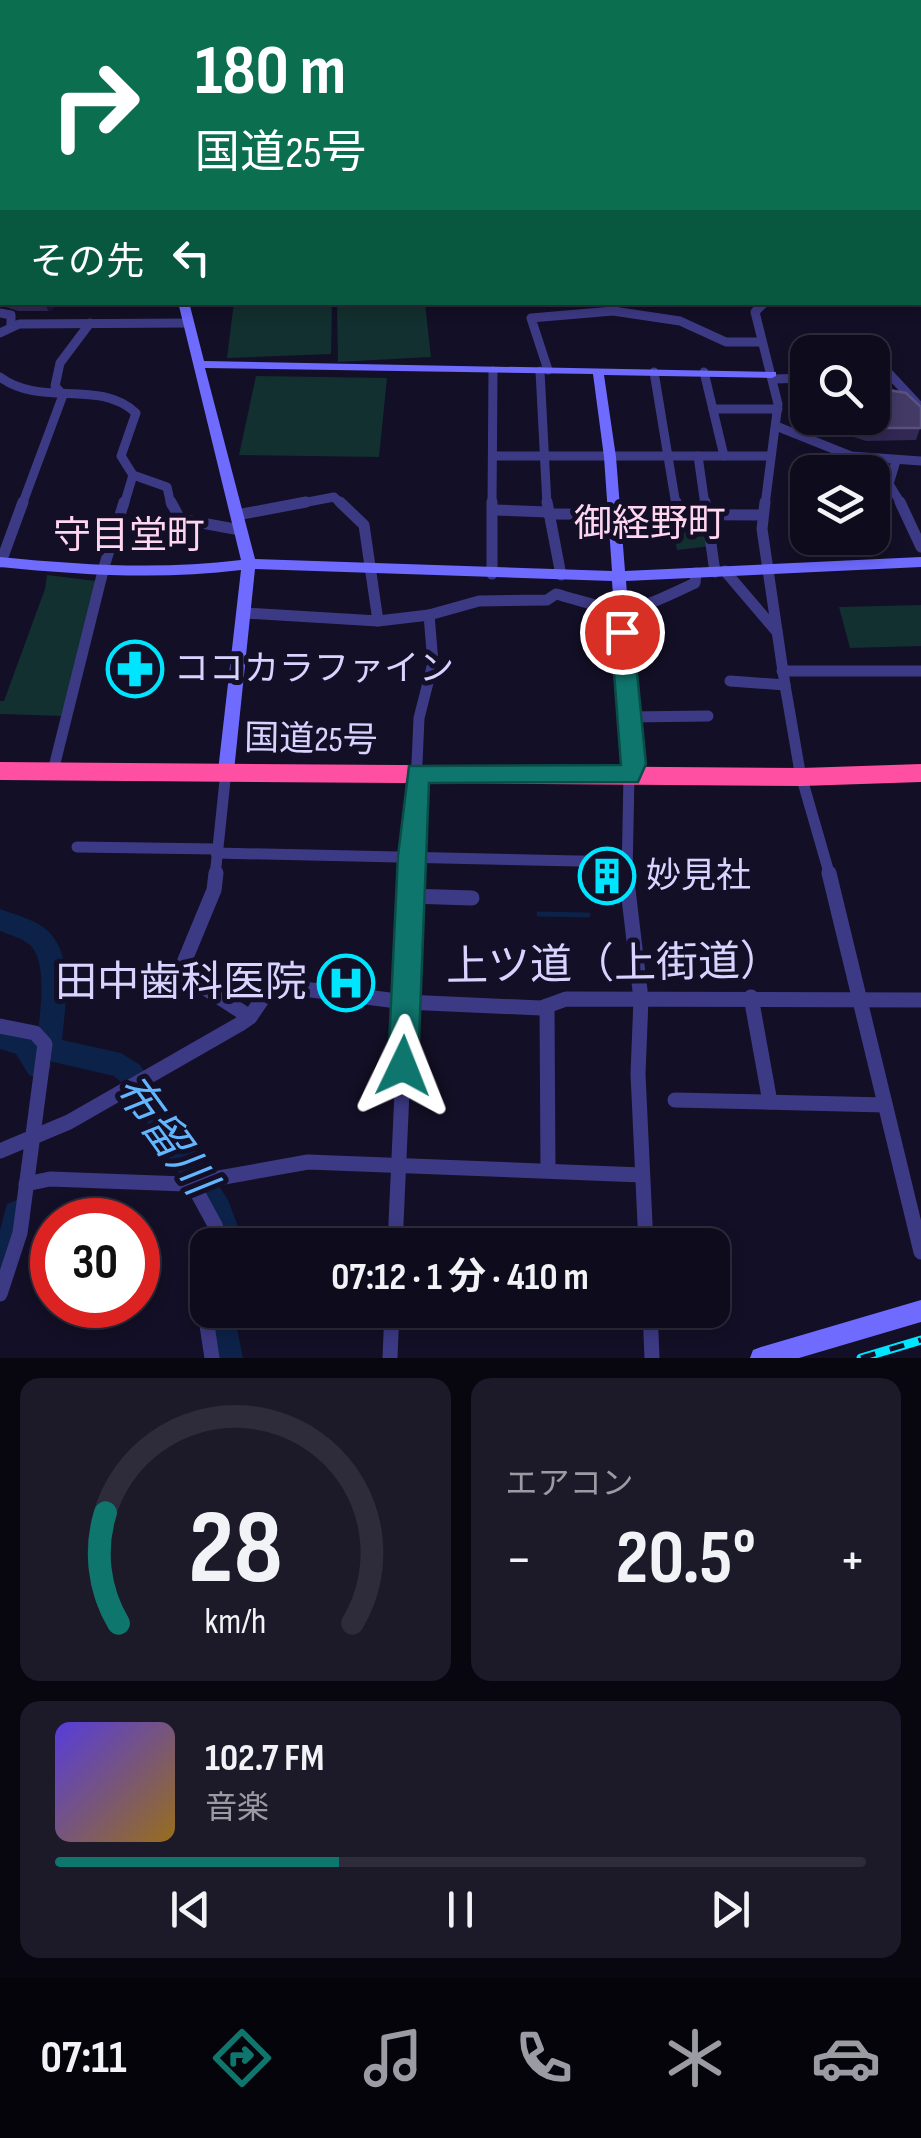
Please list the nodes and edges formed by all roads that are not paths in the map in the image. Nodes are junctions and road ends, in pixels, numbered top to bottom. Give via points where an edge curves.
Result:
1 (184, 305) edge
2 (762, 305) edge
3 (0, 313) edge
4 (188, 322) junction
5 (90, 323) junction
6 (11, 325) junction
7 (0, 333) edge
8 (760, 342) junction
9 (199, 364) junction
10 (544, 370) junction
11 (493, 371) junction
12 (598, 371) junction
13 (654, 372) junction
14 (704, 372) junction
15 (890, 374) edge
16 (773, 376) junction
17 (790, 377) edge
18 (0, 378) edge
19 (63, 396) junction
20 (921, 408) edge
21 (778, 409) junction
22 (712, 410) junction
23 (776, 426) junction
24 (494, 456) junction
25 (670, 456) junction
26 (698, 456) junction
27 (724, 456) junction
28 (769, 456) junction
29 (544, 457) junction
30 (610, 457) junction
31 (896, 461) junction
32 (921, 461) edge
33 (134, 474) junction
34 (494, 510) junction
35 (548, 513) junction
36 (613, 515) junction
37 (678, 515) junction
38 (707, 515) junction
39 (763, 515) junction
40 (239, 522) junction
41 (921, 547) edge
42 (0, 562) edge
43 (921, 562) edge
44 (249, 564) junction
45 (371, 568) junction
46 (768, 568) junction
47 (720, 571) junction
48 (696, 572) junction
49 (104, 574) junction
50 (492, 574) junction
51 (561, 576) junction
52 (617, 576) junction
53 (621, 611) junction
54 (245, 614) junction
55 (430, 615) junction
56 (378, 621) junction
57 (777, 632) junction
58 (782, 671) junction
59 (921, 671) edge
60 (730, 681) dead end
61 (785, 685) junction
62 (708, 716) dead end
63 (629, 718) junction
64 (0, 771) edge
65 (52, 771) junction
66 (226, 771) junction
67 (921, 773) edge
68 (418, 774) junction
69 (629, 775) junction
70 (802, 777) junction
71 (77, 847) dead end
72 (216, 851) junction
73 (410, 856) junction
74 (625, 862) junction
75 (409, 896) junction
76 (472, 898) dead end
77 (751, 997) junction
78 (858, 997) junction
79 (641, 999) junction
80 (921, 1000) edge
81 (405, 1002) junction
82 (548, 1006) junction
83 (250, 1017) junction
84 (0, 1026) edge
85 (675, 1100) dead end
86 (770, 1102) junction
87 (885, 1105) junction
88 (32, 1139) junction
89 (6, 1149) edge
90 (400, 1163) junction
91 (548, 1170) junction
92 (642, 1175) junction
93 (198, 1182) junction
94 (26, 1184) junction
95 (216, 1228) edge
96 (397, 1228) edge
97 (645, 1228) edge
98 (921, 1252) edge
99 (0, 1294) edge
100 (921, 1311) edge
101 (207, 1328) edge
102 (391, 1328) edge
103 (651, 1328) edge
104 (212, 1358) edge
105 (390, 1358) edge
106 (652, 1358) edge
107 (761, 1358) edge

1 - 4 street
2 - 8 street via 755,312
3 - 6 street via 11,315
4 - 5 street
4 - 9 street
5 - 6 street
5 - 19 street via 58,366 55,386
6 - 7 street
8 - 10 street via 726,342 680,321 612,312 531,318
8 - 16 street
9 - 11 street
9 - 40 street
10 - 11 street
10 - 12 street
10 - 29 street
11 - 24 street
12 - 13 street
12 - 30 street
13 - 14 street
13 - 25 street
14 - 16 street
14 - 22 street
15 - 20 street
16 - 17 street
16 - 21 street
18 - 19 street via 22,393
19 - 33 street via 109,397 136,410 120,456
19 - 42 street
21 - 22 street
21 - 23 street
22 - 27 street
23 - 28 street
23 - 31 street via 851,456
24 - 29 street
24 - 34 street
25 - 26 street
25 - 30 street
25 - 37 street
26 - 27 street
26 - 38 street
27 - 28 street
28 - 39 street
29 - 30 street
29 - 35 street
30 - 36 street
31 - 32 street
31 - 41 street via 889,484
33 - 40 street via 167,487 180,520
33 - 49 street
34 - 35 street
34 - 50 street
35 - 36 street
35 - 51 street
36 - 37 street
36 - 52 street
37 - 38 street
38 - 39 street
38 - 47 street
39 - 46 street
40 - 44 street
40 - 45 street via 334,497 364,525
42 - 49 street
43 - 46 street
44 - 45 street
44 - 49 street
44 - 54 street
45 - 50 street
45 - 56 street
46 - 47 street
46 - 57 street
47 - 48 street
47 - 57 street
48 - 52 street
48 - 53 street via 696,583
49 - 65 street
50 - 51 street
51 - 52 street
52 - 53 street
53 - 55 street via 556,594 547,600 479,601
53 - 63 street
54 - 56 street
54 - 66 street
55 - 56 street
55 - 68 street via 434,644 419,718
57 - 58 street
58 - 59 street
58 - 61 street
60 - 61 street
61 - 70 street
62 - 63 street
63 - 69 street
64 - 65 highway, 国道25号
65 - 66 highway, 国道25号
66 - 68 highway, 国道25号
66 - 72 street
67 - 70 highway, 国道25号
68 - 69 highway, 国道25号
68 - 73 street
69 - 70 highway, 国道25号
69 - 74 street
70 - 78 street
71 - 72 street
72 - 73 street
72 - 83 street via 214,890 180,972
73 - 74 street
73 - 75 street
74 - 79 street
75 - 76 street
75 - 81 street
77 - 78 street, 上ツ道（上街道）
77 - 79 street, 上ツ道（上街道）
77 - 86 street
78 - 80 street, 上ツ道（上街道）
78 - 87 street
79 - 82 street, 上ツ道（上街道） via 566,999
79 - 92 street
81 - 82 street, 上ツ道（上街道）
81 - 83 street, 上ツ道（上街道） via 272,984
81 - 90 street
82 - 91 street
83 - 88 street, 上ツ道（上街道）
84 - 88 street via 35,1032 46,1044
85 - 86 street
86 - 87 street
87 - 98 street
88 - 89 street, 上ツ道（上街道）
88 - 94 street
90 - 91 street
90 - 93 street via 308,1162
90 - 96 street
91 - 92 street
92 - 97 street
93 - 94 street
93 - 95 street
94 - 99 street via 20,1234
100 - 107 street
101 - 104 street
102 - 105 street
103 - 106 street

